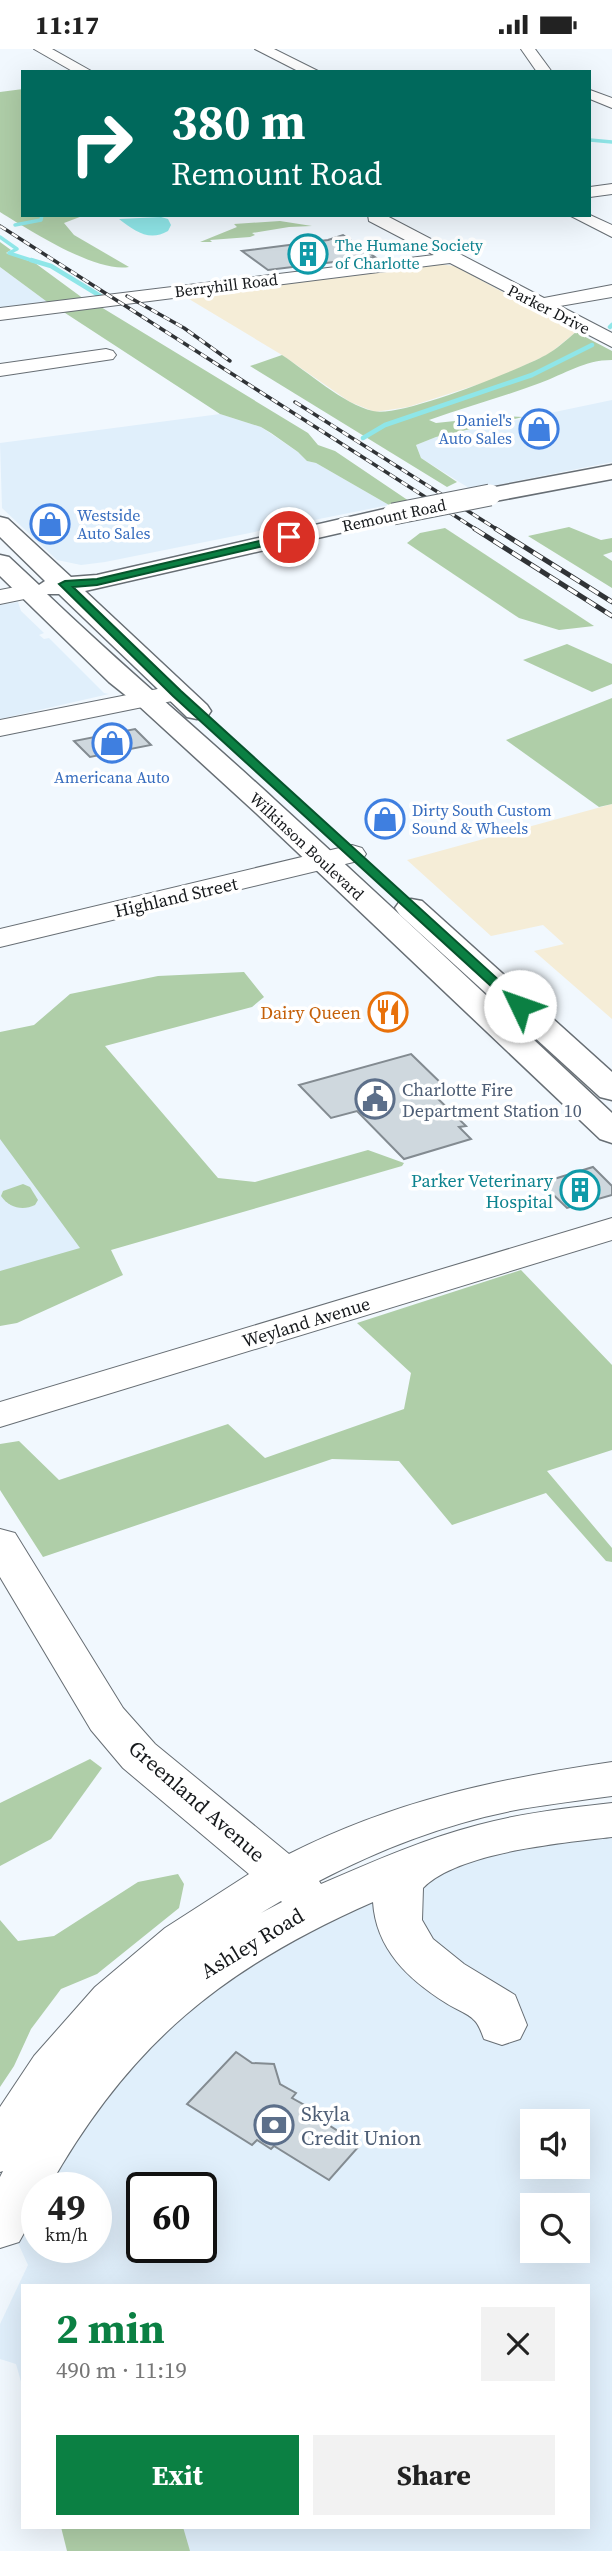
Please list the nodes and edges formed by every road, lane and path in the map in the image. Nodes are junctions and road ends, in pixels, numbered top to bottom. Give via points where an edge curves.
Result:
1 (41, 49) edge
2 (262, 49) edge
3 (528, 49) edge
4 (82, 70) edge
5 (309, 70) edge
6 (544, 70) edge
7 (591, 94) edge
8 (612, 103) edge
9 (612, 189) edge
10 (591, 193) edge
11 (591, 194) edge
12 (612, 204) edge
13 (375, 217) edge
14 (581, 217) edge
15 (612, 232) edge
16 (452, 258) junction
17 (612, 291) edge
18 (540, 304) junction
19 (0, 314) edge
20 (612, 341) edge
21 (106, 355) dead end
22 (0, 370) edge
23 (612, 472) edge
24 (0, 524) edge
25 (0, 562) edge
26 (65, 584) junction
27 (31, 591) junction
28 (0, 597) edge
29 (163, 696) junction
30 (0, 728) edge
31 (338, 858) junction
32 (0, 938) edge
33 (567, 1089) junction
34 (612, 1090) edge
35 (612, 1121) edge
36 (612, 1132) edge
37 (612, 1229) edge
38 (0, 1415) edge
39 (0, 1543) edge
40 (612, 1779) edge
41 (612, 1820) edge
42 (429, 1859) junction
43 (301, 1890) junction
44 (502, 2025) dead end
45 (0, 2150) edge
46 (0, 2225) edge

1 - 4 street
2 - 5 street
3 - 6 street
7 - 8 street
9 - 10 street
11 - 12 street
13 - 16 street, Parker Drive
14 - 15 street
16 - 18 street, Parker Drive
16 - 19 street, Berryhill Road
17 - 18 street
18 - 20 street, Parker Drive
21 - 22 street
23 - 26 main road, Remount Road, bridge via 393,514 97,582
24 - 26 main road, Wilkinson Boulevard
25 - 27 main road, Wilkinson Boulevard
26 - 27 main road, Remount Road
26 - 29 main road, Wilkinson Boulevard
27 - 28 street, Remount Road
27 - 29 main road, Wilkinson Boulevard via 118,676
29 - 30 street
29 - 31 main road, Wilkinson Boulevard
31 - 32 street, Highland Street
31 - 33 main road, Wilkinson Boulevard
31 - 34 main road, Wilkinson Boulevard
33 - 35 main road
33 - 36 main road, Wilkinson Boulevard
37 - 38 street, Weyland Avenue
39 - 43 street, Greenland Avenue via 107,1719 139,1756
40 - 43 street, Ashley Road via 537,1788 441,1811 368,1836
41 - 42 street, Ashley Road via 512,1834
42 - 43 street, Ashley Road
42 - 44 street via 407,1872 399,1884 396,1906 401,1929 429,1965 497,2008
43 - 45 street, Ashley Road via 195,1931 126,1988 54,2066
43 - 46 street, Ashley Road via 258,1935 166,2001 130,2034 82,2090

